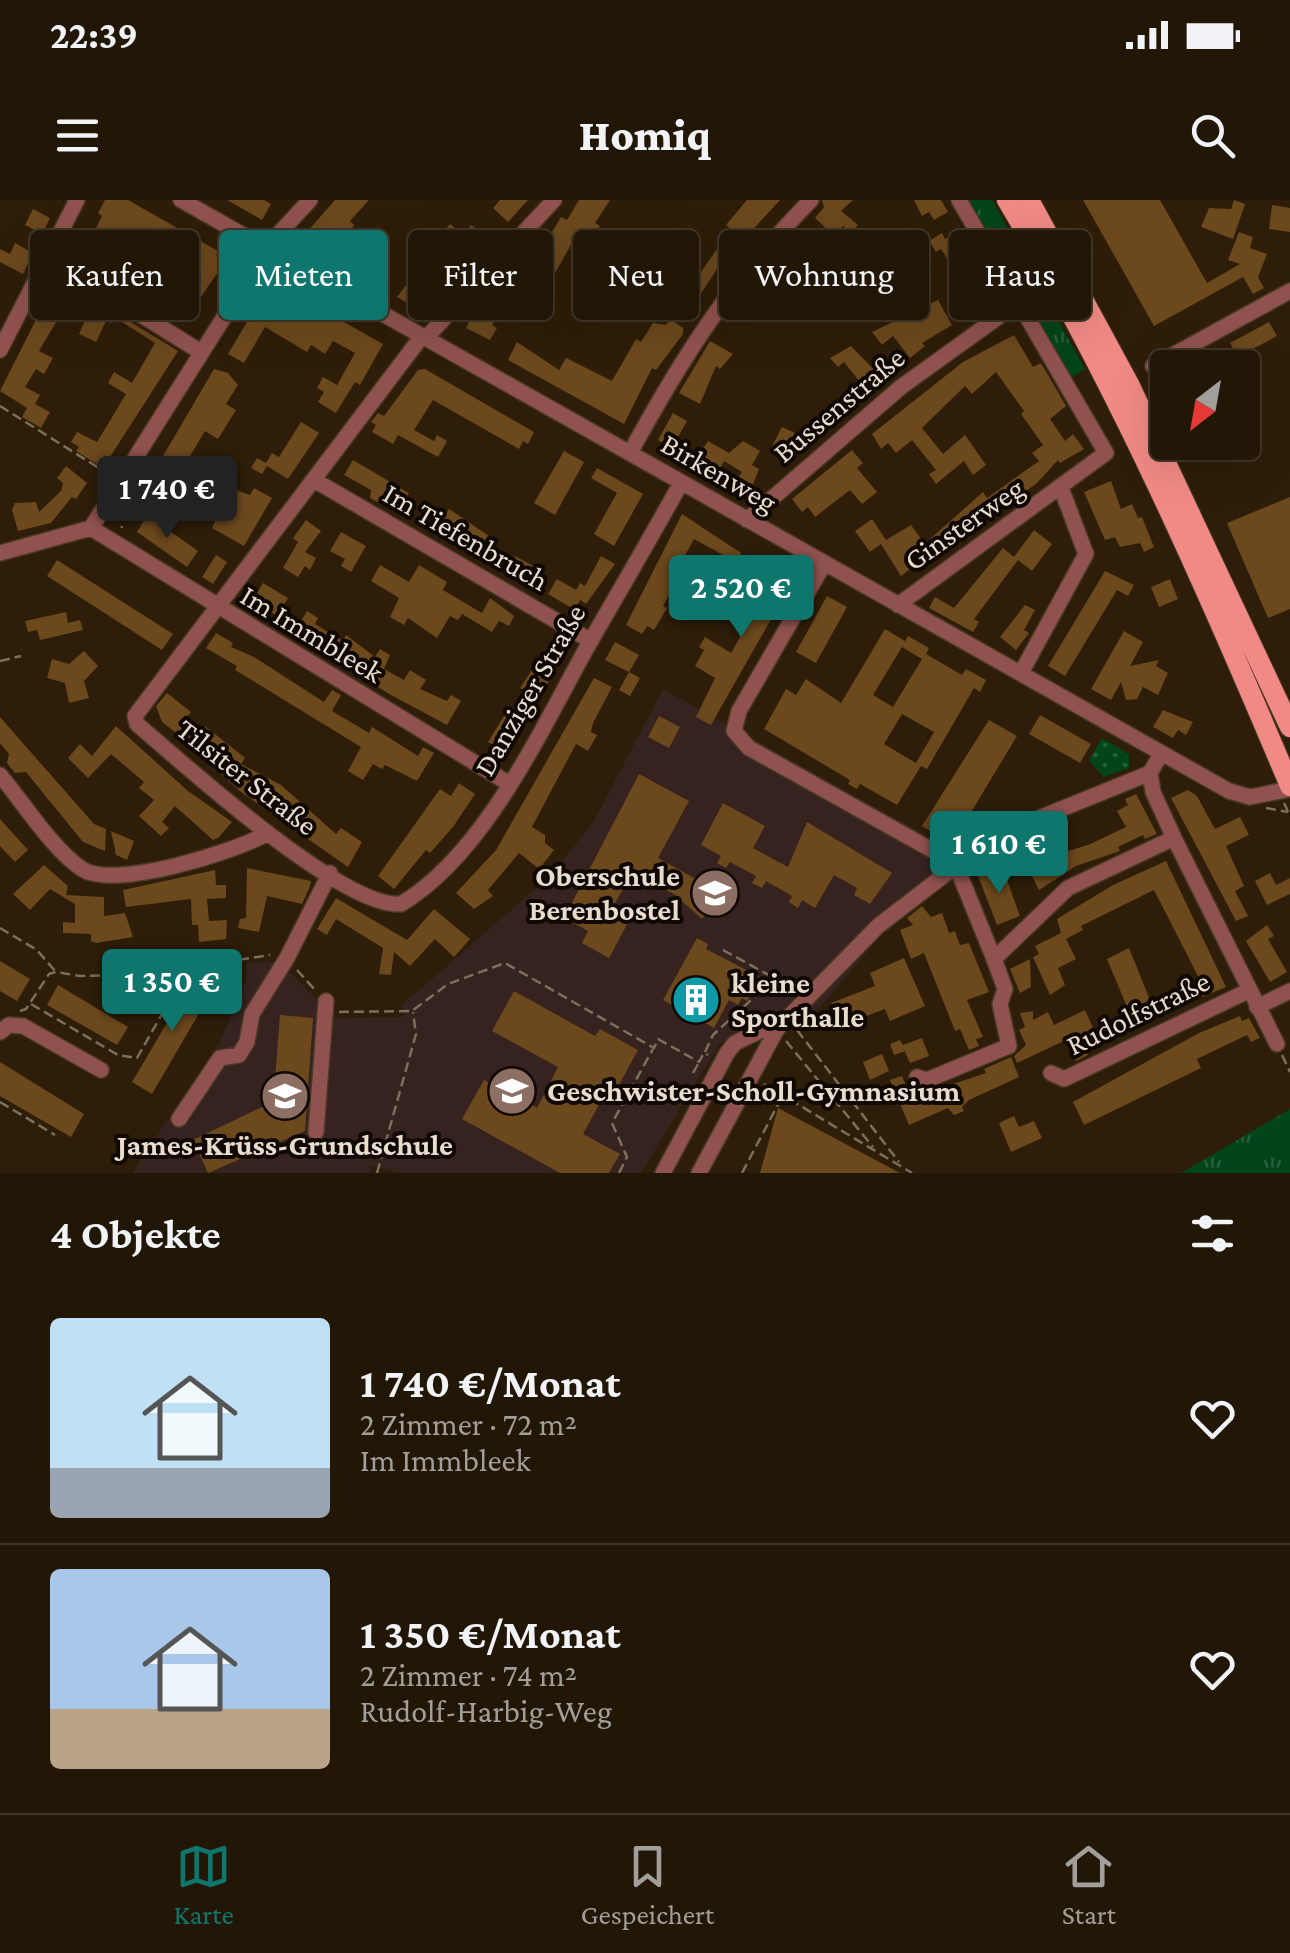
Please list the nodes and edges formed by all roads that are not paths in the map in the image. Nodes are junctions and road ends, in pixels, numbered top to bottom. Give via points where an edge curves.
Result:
1 (77, 200) edge
2 (180, 200) edge
3 (310, 200) edge
4 (554, 200) edge
5 (811, 200) edge
6 (959, 200) edge
7 (1007, 200) edge
8 (1029, 200) edge
9 (62, 230) edge
10 (233, 230) edge
11 (284, 230) edge
12 (977, 230) edge
13 (1290, 291) edge
14 (30, 292) edge
15 (388, 317) edge
16 (149, 320) edge
17 (222, 320) edge
18 (994, 320) edge
19 (1029, 320) edge
20 (424, 337) junction
21 (0, 350) edge
22 (1183, 350) edge
23 (201, 352) junction
24 (630, 454) junction
25 (314, 480) junction
26 (681, 483) junction
27 (1062, 488) junction
28 (747, 520) junction
29 (91, 528) junction
30 (0, 553) edge
31 (820, 570) junction
32 (898, 605) junction
33 (216, 608) junction
34 (591, 640) junction
35 (1021, 674) junction
36 (1290, 727) edge
37 (1161, 754) junction
38 (1150, 773) junction
39 (0, 775) edge
40 (508, 783) junction
41 (1290, 788) edge
42 (268, 834) junction
43 (1174, 838) junction
44 (955, 864) junction
45 (330, 873) junction
46 (402, 904) joint
47 (994, 959) junction
48 (1248, 991) junction
49 (1290, 991) edge
50 (326, 1001) road end
51 (1257, 1007) junction
52 (782, 1023) junction
53 (0, 1032) edge
54 (1277, 1044) road end
55 (101, 1070) dead end
56 (1051, 1073) dead end
57 (918, 1077) dead end
58 (180, 1119) dead end
59 (316, 1132) road end
60 (663, 1173) edge
61 (699, 1173) edge

1 - 9 street
2 - 10 street, Birkenweg
3 - 11 street
4 - 20 street
5 - 24 street via 699,332
6 - 12 street
7 - 41 main road via 1176,522
8 - 36 main road via 1129,384
13 - 22 street
14 - 21 street
15 - 20 street, Birkenweg
16 - 23 street
17 - 23 street
18 - 28 street, Bussenstraße via 901,387
19 - 27 street, Ginsterweg via 1106,454
20 - 24 street, Birkenweg
20 - 25 street
23 - 29 street
24 - 26 street, Birkenweg
25 - 33 street
25 - 34 street, Im Tiefenbruch
26 - 28 street, Birkenweg
26 - 34 street, Danziger Straße
27 - 32 street, Ginsterweg
27 - 35 street, Ginsterweg via 1084,563
28 - 31 street, Birkenweg
29 - 30 street
29 - 33 street, Im Immbleek
31 - 32 street, Birkenweg
31 - 44 street via 739,711 734,731 749,748
32 - 35 street, Birkenweg
33 - 40 street, Im Immbleek
33 - 42 street, Tilsiter Straße via 134,720
34 - 40 street, Danziger Straße
35 - 37 street, Birkenweg
37 - 38 street
37 - 41 street, Birkenweg via 1239,796
38 - 43 street
38 - 44 street via 1008,829
39 - 42 street via 74,862 103,877 230,851
40 - 46 street, Danziger Straße via 460,855
42 - 45 street, Tilsiter Straße
43 - 47 street via 1068,888
43 - 48 street
44 - 47 street
44 - 52 street via 878,926
45 - 46 street, Tilsiter Straße via 370,898
45 - 58 street, Tilsiter Straße via 252,1014 247,1042 239,1055 220,1058
47 - 57 street via 1005,989 1000,1004 1009,1046 927,1080
48 - 51 street
48 - 56 street, Rudolfstraße via 1064,1079
49 - 51 street
50 - 59 street
51 - 54 street
52 - 60 street via 736,1043
52 - 61 street
53 - 55 street via 23,1026

